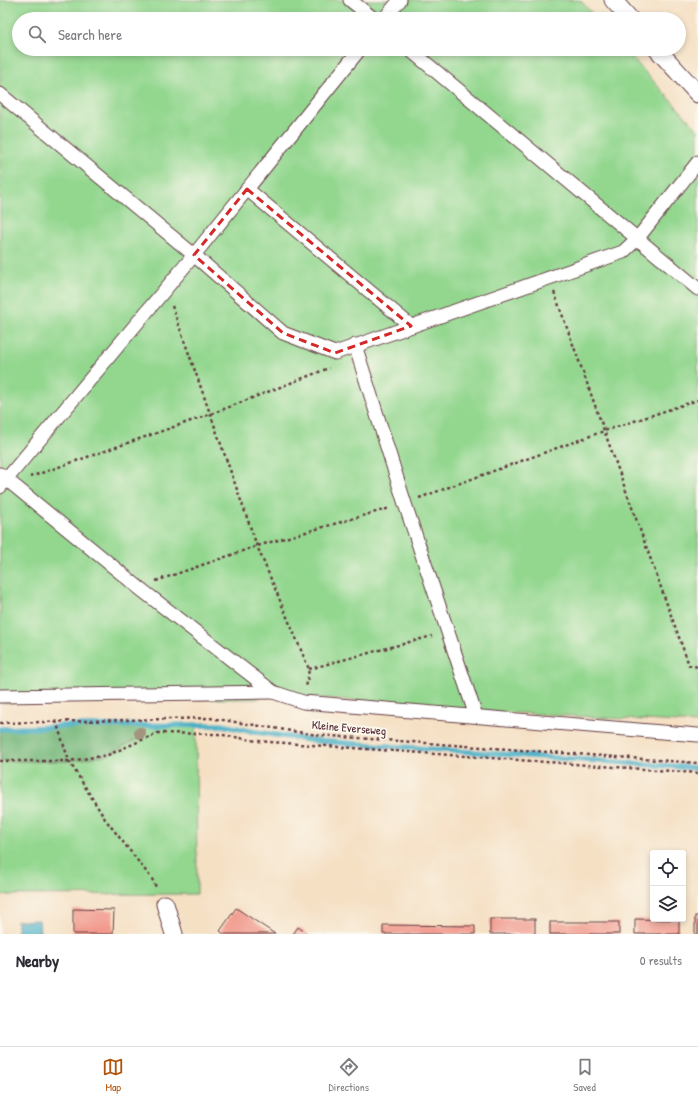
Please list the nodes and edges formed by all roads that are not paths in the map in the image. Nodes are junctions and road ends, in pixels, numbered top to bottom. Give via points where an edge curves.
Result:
1 (350, 0) edge
2 (400, 0) edge
3 (613, 0) edge
4 (365, 12) edge
5 (390, 12) edge
6 (624, 12) edge
7 (354, 56) edge
8 (417, 56) edge
9 (663, 56) edge
10 (0, 94) edge
11 (698, 94) edge
12 (698, 162) edge
13 (248, 188) junction
14 (637, 240) junction
15 (194, 255) junction
16 (698, 289) edge
17 (411, 326) junction
18 (355, 345) junction
19 (2, 480) edge
20 (273, 692) junction
21 (0, 696) edge
22 (476, 716) junction
23 (698, 735) edge
24 (165, 904) road end
25 (174, 934) edge

1 - 4 street
2 - 5 street
3 - 6 street
7 - 13 street
8 - 14 street
9 - 11 street
10 - 15 street
12 - 14 street
13 - 15 street
13 - 17 street
14 - 16 street
14 - 17 street via 623,252
15 - 18 street via 283,333 335,353
15 - 19 street
17 - 18 street
18 - 22 street
19 - 20 street
20 - 21 street
20 - 22 street via 302,702
22 - 23 street
24 - 25 street

